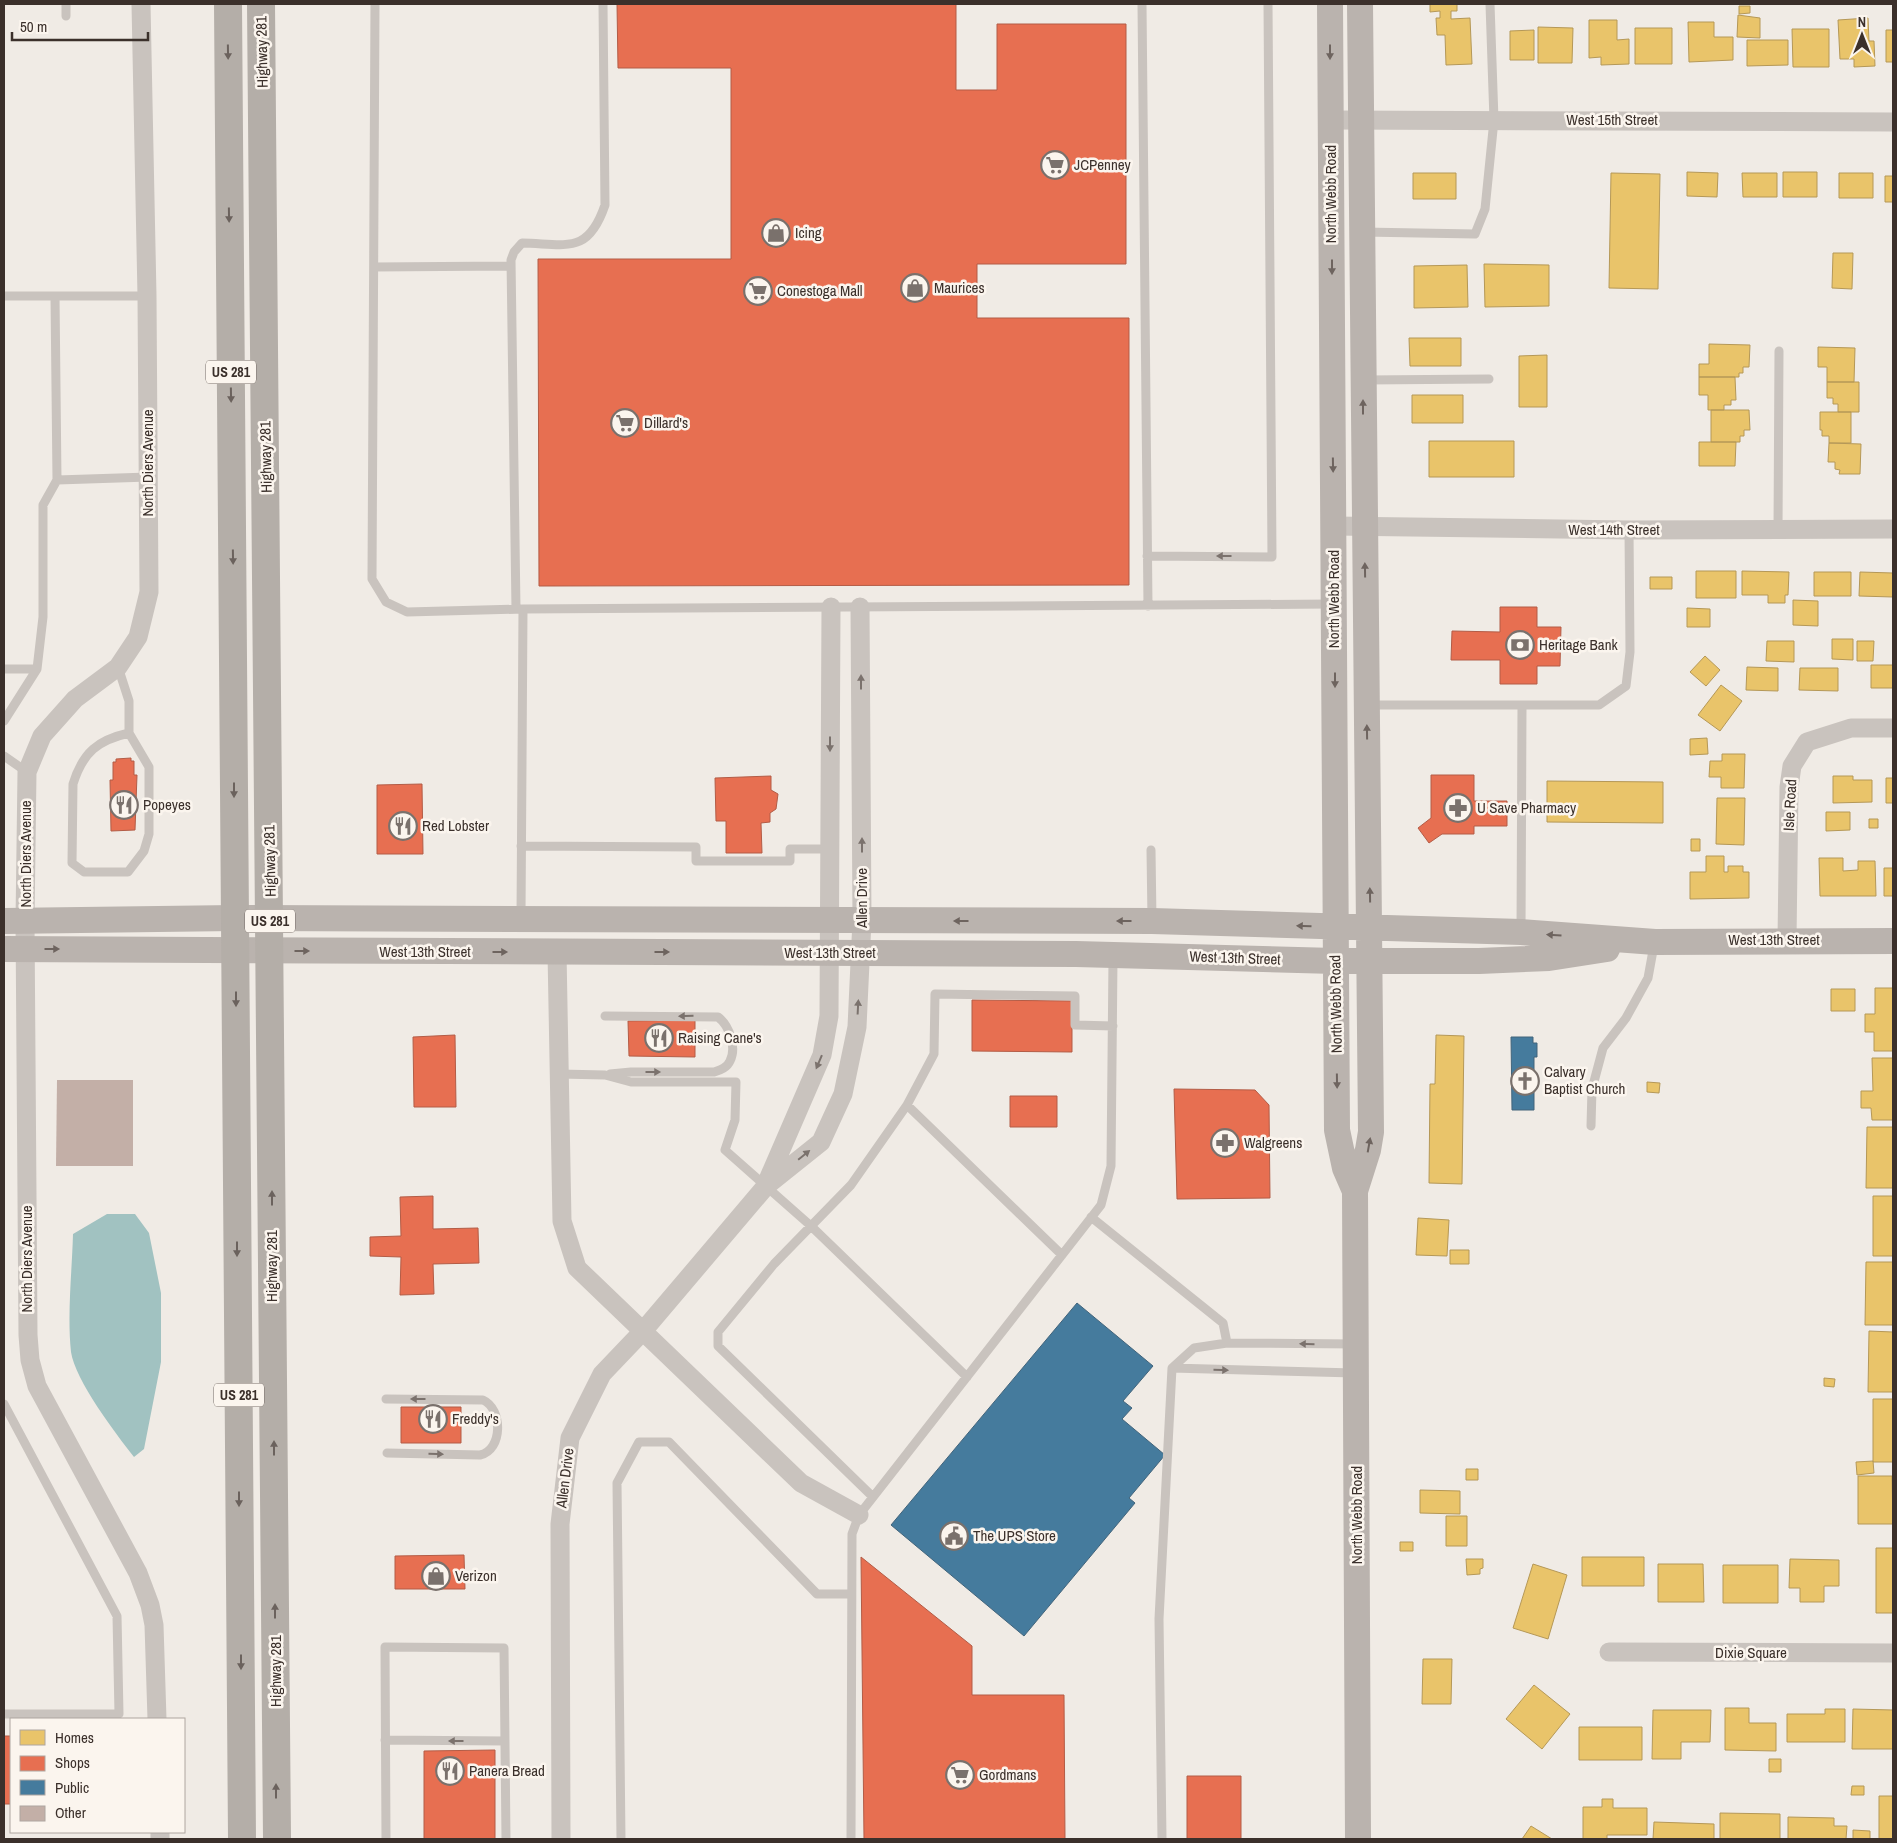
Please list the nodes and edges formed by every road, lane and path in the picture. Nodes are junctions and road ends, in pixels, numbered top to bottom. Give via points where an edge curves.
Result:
1 (66, 4) edge
2 (141, 4) edge
3 (228, 4) edge
4 (261, 4) edge
5 (375, 4) edge
6 (603, 4) edge
7 (1142, 4) edge
8 (1268, 4) edge
9 (1330, 4) edge
10 (1360, 4) edge
11 (1490, 4) edge
12 (66, 16) dead end
13 (1331, 120) junction
14 (1362, 120) junction
15 (1494, 120) junction
16 (1893, 122) edge
17 (1362, 232) junction
18 (511, 266) junction
19 (374, 267) junction
20 (4, 296) edge
21 (55, 296) junction
22 (147, 296) junction
23 (1780, 351) dead end
24 (1488, 379) dead end
25 (1363, 380) junction
26 (148, 477) junction
27 (57, 480) junction
28 (1334, 526) junction
29 (1364, 527) junction
30 (1629, 530) junction
31 (1778, 530) junction
32 (1893, 530) edge
33 (1147, 556) junction
34 (1334, 604) junction
35 (1148, 606) junction
36 (831, 607) junction
37 (860, 607) junction
38 (520, 609) junction
39 (118, 667) junction
40 (4, 669) edge
41 (37, 669) junction
42 (1367, 705) junction
43 (1522, 706) junction
44 (4, 721) edge
45 (1893, 728) edge
46 (129, 733) junction
47 (4, 756) edge
48 (27, 772) junction
49 (521, 846) junction
50 (829, 850) junction
51 (1151, 850) dead end
52 (235, 918) junction
53 (270, 918) junction
54 (521, 918) junction
55 (829, 919) junction
56 (862, 920) junction
57 (15, 921) edge
58 (1152, 921) junction
59 (1335, 927) junction
60 (1370, 928) junction
61 (1787, 940) junction
62 (1893, 940) edge
63 (1654, 942) junction
64 (1521, 946) junction
65 (15, 949) edge
66 (235, 950) junction
67 (270, 951) junction
68 (556, 952) junction
69 (829, 953) junction
70 (860, 953) junction
71 (1113, 954) junction
72 (1335, 961) junction
73 (1370, 961) junction
74 (604, 1016) dead end
75 (1113, 1026) junction
76 (559, 1074) junction
77 (604, 1075) junction
78 (907, 1105) junction
79 (1591, 1126) dead end
80 (766, 1186) junction
81 (1355, 1191) junction
82 (1091, 1217) junction
83 (811, 1226) junction
84 (1062, 1256) junction
85 (643, 1332) junction
86 (1227, 1343) junction
87 (1356, 1344) junction
88 (1172, 1368) junction
89 (1356, 1373) junction
90 (967, 1377) junction
91 (386, 1399) dead end
92 (4, 1404) edge
93 (387, 1454) dead end
94 (873, 1497) junction
95 (859, 1515) junction
96 (851, 1594) junction
97 (1609, 1652) dead end
98 (1893, 1653) edge
99 (4, 1714) edge
100 (157, 1718) edge
101 (385, 1740) junction
102 (505, 1741) junction
103 (242, 1839) edge
104 (277, 1839) edge
105 (386, 1839) edge
106 (506, 1839) edge
107 (560, 1839) edge
108 (621, 1839) edge
109 (851, 1839) edge
110 (1162, 1839) edge
111 (1358, 1839) edge

1 - 12 lane
2 - 22 street, North Diers Avenue
3 -> 52 highway, US 281
4 - 53 highway, Highway 281 / US 281
5 - 19 lane
6 - 18 lane via 605,205 599,224 586,240 574,244 522,243 514,252
7 - 33 lane
8 -> 33 lane via 1272,557
9 -> 13 main road, North Webb Road
10 - 14 main road, North Webb Road
11 - 15 lane
13 - 14 street, West 15th Street
13 -> 28 main road, North Webb Road
14 - 15 street, West 15th Street
14 - 17 main road, North Webb Road
15 - 16 street, West 15th Street
15 - 17 lane via 1485,209 1475,234
17 - 25 main road, North Webb Road
18 - 19 lane
18 - 38 lane
19 - 38 lane via 372,578 386,602 407,612
20 - 21 lane
21 - 22 lane
21 - 27 lane
22 - 26 street, North Diers Avenue
23 - 31 lane
24 - 25 lane
29 -> 25 main road, North Webb Road
26 - 27 lane
26 - 39 street, North Diers Avenue via 149,592 138,637
27 - 41 lane via 43,505 43,617
28 - 29 street, West 14th Street
28 - 34 main road, North Webb Road
29 - 30 street, West 14th Street
42 -> 29 main road, North Webb Road
30 - 31 street, West 14th Street
30 - 43 lane via 1630,652 1626,686 1599,705
31 - 32 street, West 14th Street
33 - 35 lane
34 - 35 lane
34 -> 59 main road, North Webb Road
35 - 37 lane
36 - 37 lane
36 - 38 lane
36 -> 50 street, Allen Drive
56 -> 37 street, Allen Drive
38 - 49 lane
39 - 46 lane via 130,701
39 - 48 street, North Diers Avenue via 75,699 42,736
40 - 41 lane
41 - 44 lane
42 - 43 lane
60 -> 42 main road, North Webb Road
43 - 64 lane
45 - 61 street, Isle Road via 1851,728 1806,742 1792,766
46 - 46 lane via 148,766 150,834 144,851 128,872 84,872 72,863 73,784 96,744
47 - 48 lane
48 - 57 street, North Diers Avenue
49 - 50 lane via 696,847 696,861 790,861 790,850
49 - 54 lane
50 - 55 street, Allen Drive
51 - 58 lane
52 - 53 main road, West 13th Street
52 - 57 main road, West 13th Street
52 - 66 highway, US 281
53 - 54 main road, West 13th Street
53 - 67 highway, Highway 281 / US 281
54 - 55 main road, West 13th Street
55 - 56 main road, West 13th Street
55 - 69 street, Allen Drive
58 -> 56 main road, West 13th Street
56 - 70 street, Allen Drive
57 - 65 street, North Diers Avenue
59 -> 58 main road, West 13th Street
59 - 60 main road, West 13th Street
59 - 72 main road, North Webb Road
60 - 64 main road, West 13th Street
60 - 73 main road, North Webb Road
61 - 62 main road, West 13th Street
61 - 63 main road, West 13th Street
63 - 64 main road, West 13th Street
63 - 79 lane via 1648,978 1626,1018 1603,1048 1592,1089
64 - 73 main road, West 13th Street
65 -> 66 main road, West 13th Street
65 - 100 street, North Diers Avenue via 30,1360 37,1386 138,1573 150,1605 154,1625
66 - 67 main road, West 13th Street
66 -> 103 highway, US 281
67 -> 68 main road, West 13th Street
104 -> 67 highway, Highway 281 / US 281
68 -> 69 main road, West 13th Street
68 - 76 street
69 - 70 main road, West 13th Street
69 -> 80 street, Allen Drive via 829,1016 822,1055
70 - 71 main road, West 13th Street
80 -> 70 street, Allen Drive via 821,1142 843,1094 857,1027
71 - 72 main road, West 13th Street
71 - 75 lane
72 - 73 main road, West 13th Street
72 -> 81 main road, North Webb Road via 1338,1130 1345,1168
81 -> 73 main road, North Webb Road via 1371,1132
77 -> 74 lane via 714,1072 723,1069 730,1061 732,1049 730,1030 718,1017
75 - 78 lane via 1074,1025 1075,996 935,994 934,1054
75 - 82 lane via 1111,1166 1101,1205
76 - 77 lane
76 - 85 street via 562,1221 577,1268
77 - 80 lane via 631,1082 736,1082 734,1120 725,1150
78 - 83 lane via 851,1185
78 - 84 lane
80 - 83 lane
80 - 85 street, Allen Drive
81 - 87 main road, North Webb Road
82 - 84 lane
82 - 86 lane via 1223,1323
83 - 90 lane
83 - 94 lane via 774,1264 718,1332 718,1346
84 - 90 lane
85 - 95 street via 801,1483
85 - 107 street, Allen Drive via 602,1374 570,1438 560,1524
87 -> 86 lane
86 - 88 lane via 1194,1348
87 - 89 main road, North Webb Road
88 -> 89 lane
88 - 110 lane via 1159,1619
89 - 111 main road, North Webb Road
90 - 94 lane
93 -> 91 lane via 489,1453 494,1447 497,1413 492,1404 483,1400
92 - 99 lane via 117,1616 119,1714
94 - 95 lane
95 - 96 lane via 852,1534
96 - 108 lane via 817,1594 669,1442 638,1442 617,1482
96 - 109 lane
97 - 98 street, Dixie Square
102 -> 101 lane
101 - 102 lane via 385,1647 504,1648
101 - 105 lane
102 - 106 lane

